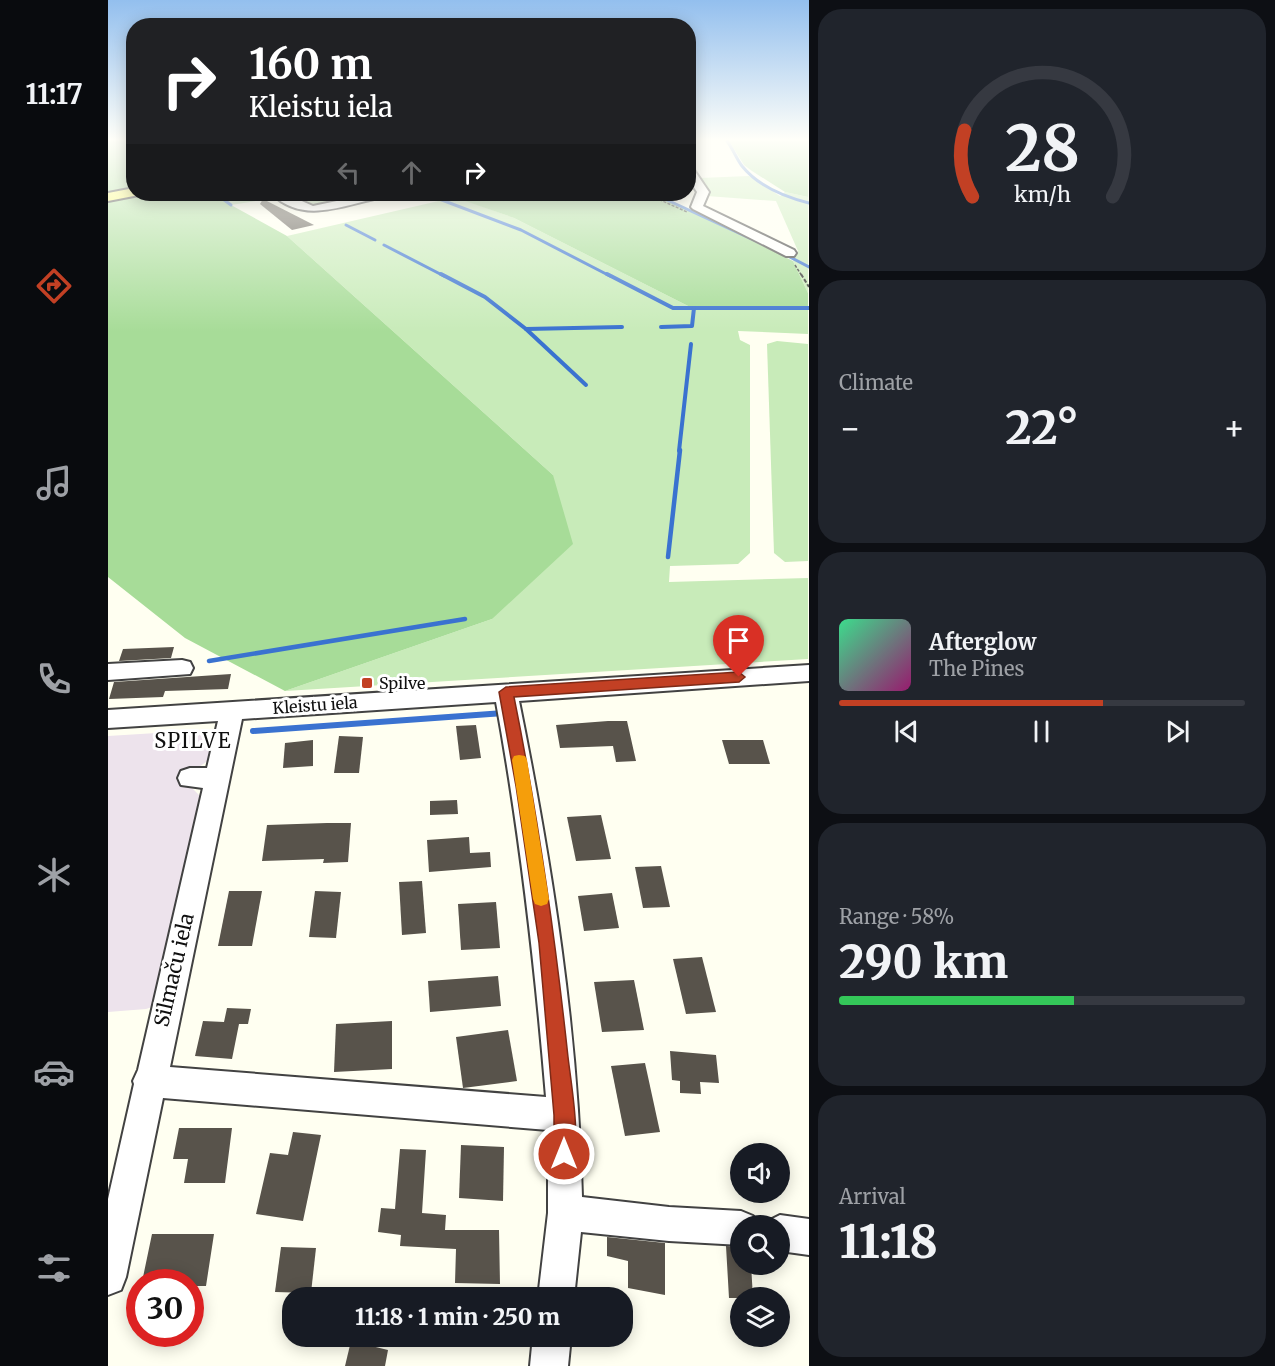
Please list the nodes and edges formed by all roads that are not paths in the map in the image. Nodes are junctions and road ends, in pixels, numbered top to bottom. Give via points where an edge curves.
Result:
1 (299, 205) edge
2 (333, 205) edge
3 (698, 205) edge
4 (790, 254) dead end
5 (182, 668) dead end
6 (108, 672) edge
7 (808, 673) edge
8 (506, 692) junction
9 (232, 711) junction
10 (108, 719) edge
11 (149, 1081) junction
12 (564, 1115) junction
13 (565, 1213) junction
14 (730, 1227) edge
15 (113, 1229) edge
16 (790, 1234) edge
17 (808, 1237) edge
18 (108, 1277) edge
19 (557, 1287) edge
20 (551, 1347) edge
21 (549, 1366) edge

1 - 2 street via 313,209
3 - 4 street
5 - 6 street
7 - 8 street, Kleistu iela
8 - 9 street, Kleistu iela
8 - 12 street via 547,943
9 - 10 street, Kleistu iela
9 - 11 street, Silmaču iela via 204,778
11 - 12 street
11 - 15 street, Silmaču iela
12 - 13 street
13 - 14 street
13 - 19 street
15 - 18 street, Silmaču iela
16 - 17 street
20 - 21 street

